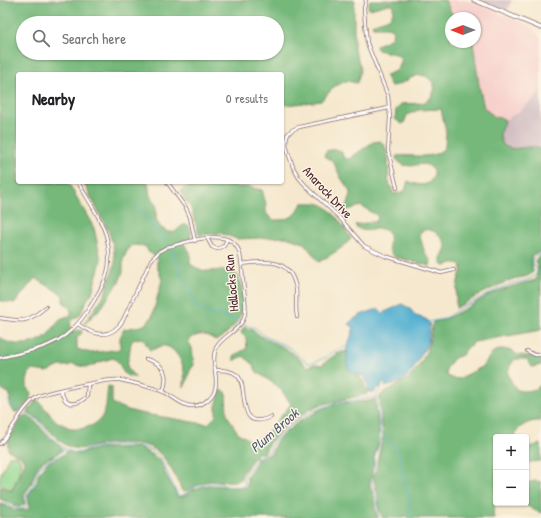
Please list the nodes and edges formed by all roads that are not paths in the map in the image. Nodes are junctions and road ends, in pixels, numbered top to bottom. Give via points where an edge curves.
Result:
1 (366, 0) edge
2 (474, 0) edge
3 (541, 28) edge
4 (389, 108) junction
5 (79, 184) edge
6 (169, 184) edge
7 (397, 188) dead end
8 (207, 238) junction
9 (227, 239) junction
10 (195, 241) junction
11 (242, 264) junction
12 (454, 270) dead end
13 (46, 307) dead end
14 (298, 317) dead end
15 (0, 318) edge
16 (78, 324) junction
17 (527, 351) dead end
18 (541, 355) edge
19 (0, 358) edge
20 (146, 359) dead end
21 (216, 370) junction
22 (88, 384) junction
23 (60, 390) junction
24 (163, 392) junction
25 (271, 417) dead end
26 (0, 444) edge

1 - 4 street via 364,8 367,43 388,96
2 - 3 main road
4 - 7 street via 388,151
4 - 12 street, Anarock Drive via 292,130 287,135 286,144 293,168 308,188 339,217 364,246 385,256 435,272
5 - 16 street via 103,228 109,253 107,274 101,290
6 - 10 street via 186,208
8 - 9 street, Hallocks Run via 216,236
8 - 9 street via 210,246 217,249 224,246
8 - 10 street, Hallocks Run
9 - 11 street, Hallocks Run via 238,248
10 - 16 street, Hallocks Run via 167,247 155,254 123,320 114,330 96,334
11 - 14 street via 268,262 278,263 286,268 294,283
11 - 21 street, Hallocks Run via 244,318 216,348
13 - 15 street via 28,320
16 - 19 street via 65,336 51,343
17 - 18 street
20 - 24 street via 154,361 166,374
21 - 24 street, Hallocks Run via 213,392 201,403 191,406 183,404
21 - 25 street via 231,372 241,380 244,404 249,416 258,420
22 - 23 street, Hallocks Run
22 - 23 street via 87,396 80,402 70,403
22 - 24 street, Hallocks Run via 116,379
23 - 26 street, Hallocks Run via 44,393 32,401

